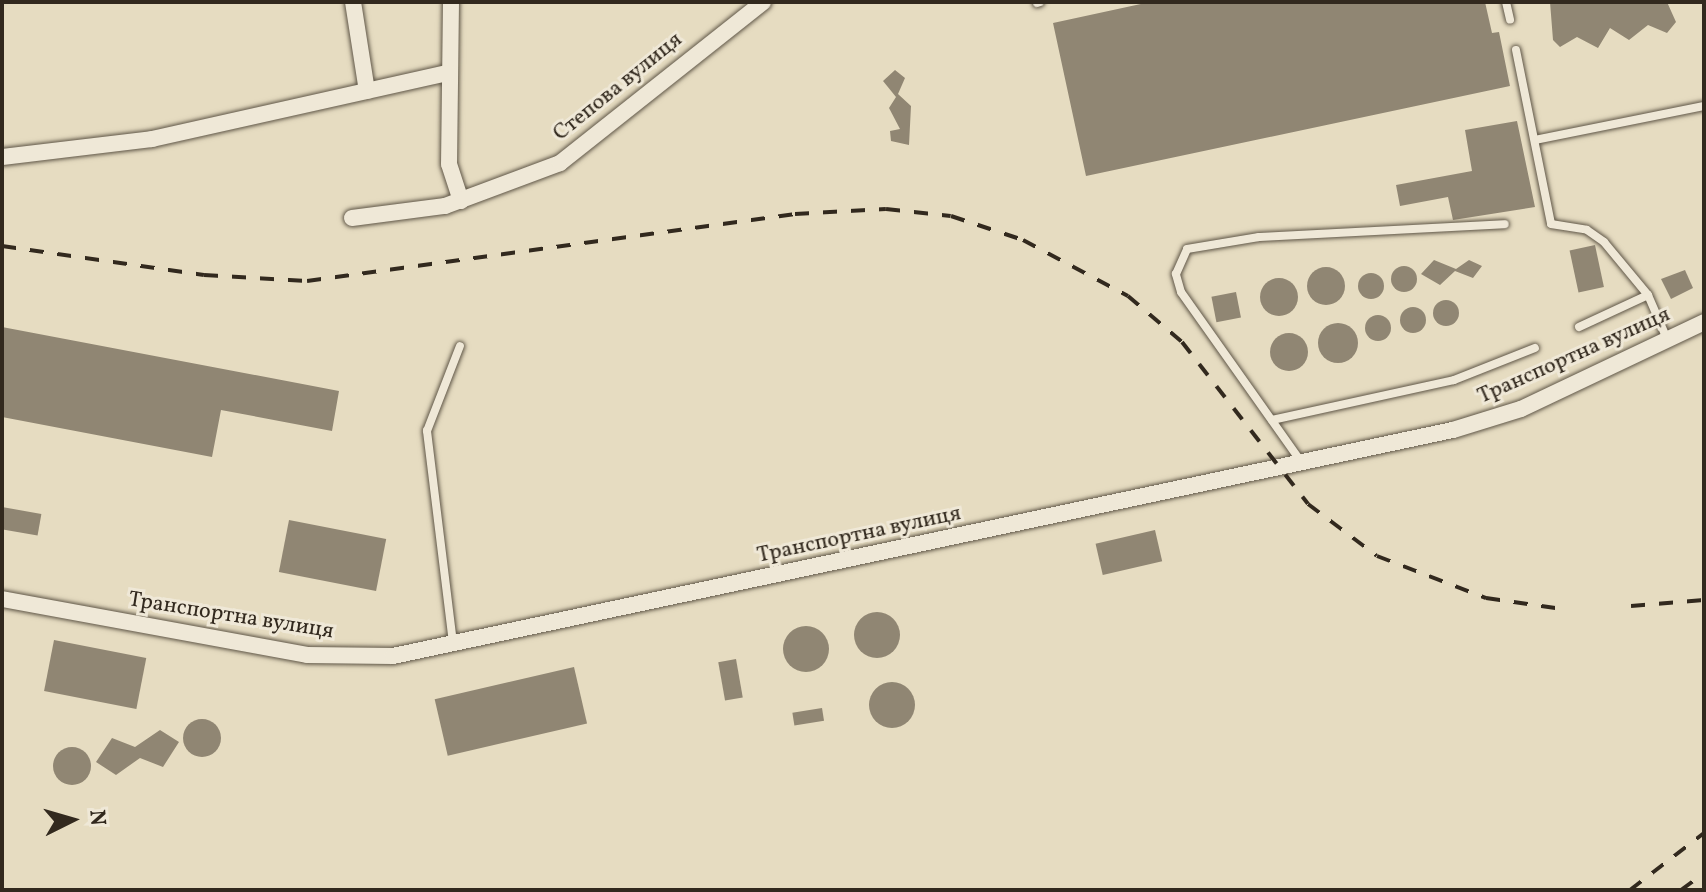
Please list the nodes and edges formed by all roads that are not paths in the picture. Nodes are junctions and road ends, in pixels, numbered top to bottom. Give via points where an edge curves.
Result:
1 (353, 2) edge
2 (451, 2) edge
3 (763, 2) edge
4 (1506, 2) edge
5 (1510, 20) dead end
6 (1516, 50) dead end
7 (448, 73) junction
8 (367, 91) junction
9 (1704, 106) edge
10 (1535, 140) junction
11 (2, 157) edge
12 (461, 201) junction
13 (352, 218) dead end
14 (1505, 224) dead end
15 (1648, 295) junction
16 (1704, 322) edge
17 (1579, 327) dead end
18 (1667, 340) junction
19 (460, 346) dead end
20 (1535, 348) dead end
21 (1272, 420) junction
22 (1302, 464) junction
23 (2, 599) edge
24 (453, 643) junction

1 - 8 street
2 - 7 street
3 - 12 street, Степова вулиця via 560,163
4 - 5 lane
6 - 10 lane
7 - 8 street
7 - 12 street via 449,164
8 - 11 street via 152,139
9 - 10 lane
10 - 15 lane via 1551,224 1587,230 1604,242
12 - 13 street, Степова вулиця
14 - 21 lane via 1259,237 1187,249 1176,274 1181,292
15 - 17 lane
15 - 18 lane
16 - 18 street, Транспортна вулиця
18 - 22 street, Транспортна вулиця via 1495,419
19 - 24 lane via 427,431
20 - 21 lane via 1454,380
21 - 22 lane
22 - 24 street, Транспортна вулиця
23 - 24 street, Транспортна вулиця via 307,655 393,656

